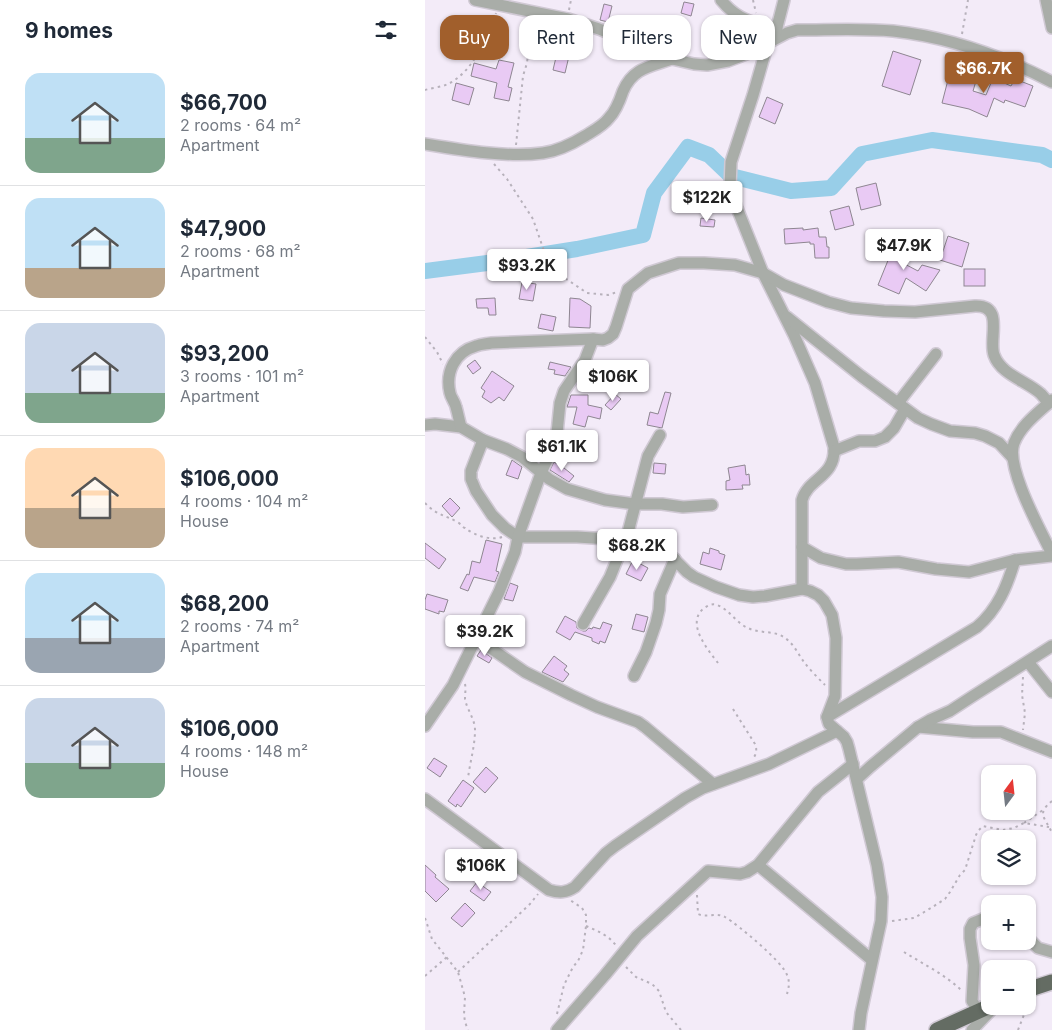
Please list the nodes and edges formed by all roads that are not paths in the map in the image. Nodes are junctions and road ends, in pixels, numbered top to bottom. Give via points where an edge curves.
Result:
1 (475, 0) edge
2 (721, 0) edge
3 (784, 0) edge
4 (1047, 0) edge
5 (738, 15) edge
6 (1052, 28) edge
7 (775, 29) edge
8 (603, 31) edge
9 (775, 36) edge
10 (668, 60) edge
11 (675, 60) edge
12 (727, 60) edge
13 (765, 60) edge
14 (1052, 82) edge
15 (425, 144) edge
16 (763, 273) junction
17 (785, 316) junction
18 (593, 339) junction
19 (936, 354) dead end
20 (1050, 401) edge
21 (901, 406) junction
22 (425, 425) edge
23 (461, 427) junction
24 (1021, 430) junction
25 (660, 435) dead end
26 (483, 440) junction
27 (999, 443) junction
28 (834, 452) junction
29 (1012, 457) junction
30 (541, 472) junction
31 (635, 504) junction
32 (712, 505) dead end
33 (516, 535) junction
34 (625, 540) junction
35 (802, 547) junction
36 (1052, 555) edge
37 (675, 559) junction
38 (1015, 560) junction
39 (802, 589) junction
40 (583, 624) dead end
41 (476, 638) junction
42 (1052, 646) edge
43 (1026, 664) junction
44 (635, 676) dead end
45 (1052, 692) edge
46 (827, 717) junction
47 (425, 726) edge
48 (918, 727) junction
49 (837, 731) junction
50 (1052, 752) edge
51 (853, 764) junction
52 (857, 779) junction
53 (713, 784) junction
54 (425, 799) edge
55 (758, 865) junction
56 (981, 920) edge
57 (1036, 945) edge
58 (1052, 952) edge
59 (872, 960) junction
60 (1052, 982) edge
61 (1036, 987) edge
62 (980, 1006) edge
63 (986, 1015) edge
64 (557, 1030) edge
65 (859, 1030) edge
66 (937, 1030) edge
67 (972, 1030) edge

1 - 8 street via 568,19
2 - 5 street
3 - 7 street
4 - 6 street
9 - 14 street via 797,30 867,29 918,34 960,44
10 - 15 street via 631,77 610,118 599,128 563,148 543,153 513,154
11 - 12 street via 707,65
13 - 16 street via 731,162 730,188
16 - 17 street
16 - 18 street via 735,265 704,263 679,263 648,273 628,289 613,334 603,340
16 - 20 street via 784,286 851,308 915,312 983,307 993,317 992,348 995,357 1005,370
17 - 21 street
17 - 28 street via 815,383
18 - 23 street via 491,343 464,351 449,374 450,392
18 - 30 street via 585,360 563,391 557,433
19 - 21 street
20 - 24 street
21 - 27 street via 918,418 950,431 975,433
21 - 28 street via 894,428 885,437 859,441
22 - 23 street
23 - 26 street
24 - 27 street
24 - 29 street via 1014,443
25 - 31 street via 648,456
26 - 30 street via 523,457
26 - 33 street via 471,471 471,480 493,515
27 - 29 street
28 - 35 street via 831,465 803,495
29 - 36 street via 1024,495
30 - 31 street via 567,489 605,500
30 - 33 street
31 - 32 street
31 - 34 street
33 - 34 street
33 - 41 street via 515,552
34 - 37 street via 647,541 662,547
34 - 40 street via 610,577
35 - 38 street via 821,558 847,564 898,562 969,572
35 - 39 street
36 - 38 street
37 - 39 street via 694,577 739,595 765,596
37 - 44 street via 660,594 656,623
38 - 46 street via 1003,594 977,626
39 - 46 street via 818,595 832,615 836,638 835,696
41 - 47 street via 453,685
41 - 53 street via 525,672 645,726
42 - 43 street
43 - 45 street
43 - 48 street
46 - 49 street
48 - 50 street via 1001,732
48 - 52 street
49 - 51 street via 847,742
49 - 53 street via 769,764
51 - 52 street
51 - 55 street via 818,792
52 - 59 street via 881,889 881,921
53 - 54 street via 685,798 615,846 575,887 563,892 549,890
55 - 59 street
55 - 64 street via 740,874 708,871 693,883 637,936
56 - 62 street via 973,923 969,938
57 - 58 street
59 - 65 street
60 - 61 highway
62 - 66 highway
63 - 67 street

